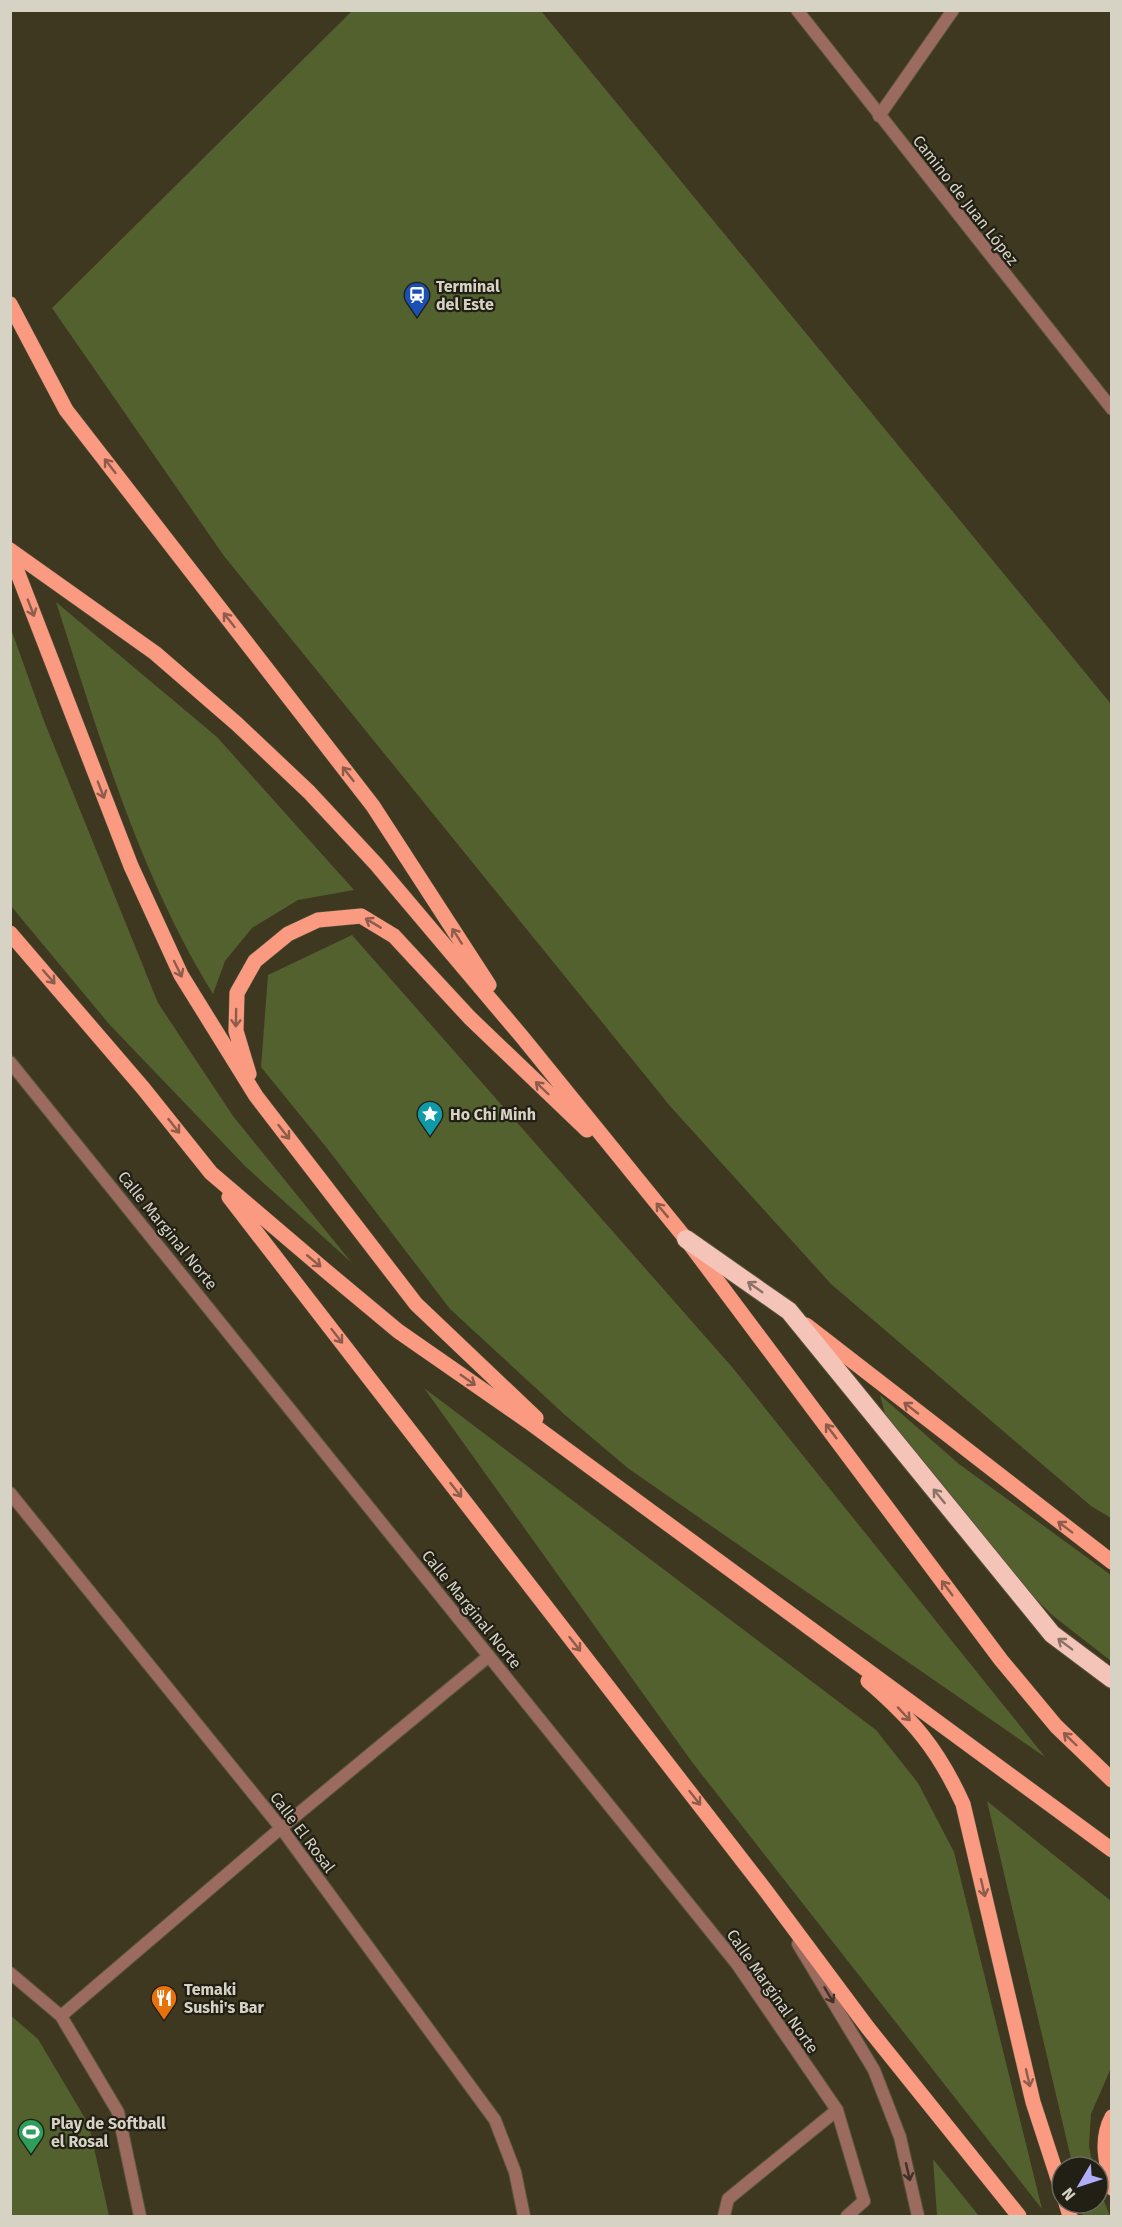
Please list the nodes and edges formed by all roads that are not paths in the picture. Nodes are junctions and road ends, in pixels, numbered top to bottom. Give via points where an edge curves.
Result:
1 (797, 10) edge
2 (954, 10) edge
3 (879, 116) junction
4 (10, 304) edge
5 (1112, 410) edge
6 (10, 552) edge
7 (10, 933) edge
8 (523, 1038) junction
9 (10, 1062) edge
10 (256, 1096) junction
11 (630, 1172) junction
12 (211, 1173) junction
13 (686, 1239) junction
14 (789, 1311) junction
15 (581, 1461) junction
16 (10, 1493) edge
17 (1112, 1562) edge
18 (798, 1619) junction
19 (489, 1656) junction
20 (1112, 1679) edge
21 (1112, 1780) edge
22 (281, 1828) junction
23 (1112, 1850) edge
24 (766, 1891) junction
25 (10, 1972) edge
26 (61, 2016) junction
27 (837, 2110) junction
28 (1112, 2116) edge
29 (1051, 2155) edge
30 (1112, 2188) edge
31 (140, 2217) edge
32 (524, 2217) edge
33 (724, 2217) edge
34 (847, 2217) edge
35 (918, 2217) edge
36 (1019, 2217) edge

1 - 3 street, Camino de Juan López
2 - 3 street
3 - 5 street, Camino de Juan López
8 -> 4 main road via 373,806 66,410
6 - 8 main road via 155,653 309,792 376,864
6 -> 10 main road via 131,866 181,975
7 -> 12 main road
8 - 11 main road
9 - 19 street, Calle Marginal Norte
11 -> 10 main road via 470,1018 394,936 361,916 318,920 288,934 255,961 237,993 236,1031
10 -> 15 main road via 416,1304
13 -> 11 main road
12 -> 15 main road via 398,1331
12 -> 24 main road
14 -> 13 highway
21 -> 13 main road via 1056,1726 1001,1660
17 -> 14 main road
20 -> 14 highway via 1052,1634
15 - 18 main road
16 - 22 street, Calle El Rosal
18 - 23 main road
18 -> 29 main road via 905,1714 945,1766 959,1794 1034,2102
19 - 22 street
19 - 27 street, Calle Marginal Norte via 737,1964
22 - 26 street
22 - 32 street, Calle El Rosal via 495,2120 514,2172
24 -> 35 street via 874,2070 900,2137
24 - 36 main road via 868,2028
25 - 26 street
26 - 31 street via 118,2112
27 - 33 street via 728,2199
27 - 34 street, Calle Marginal Norte via 864,2201
28 - 30 main road via 1104,2132

